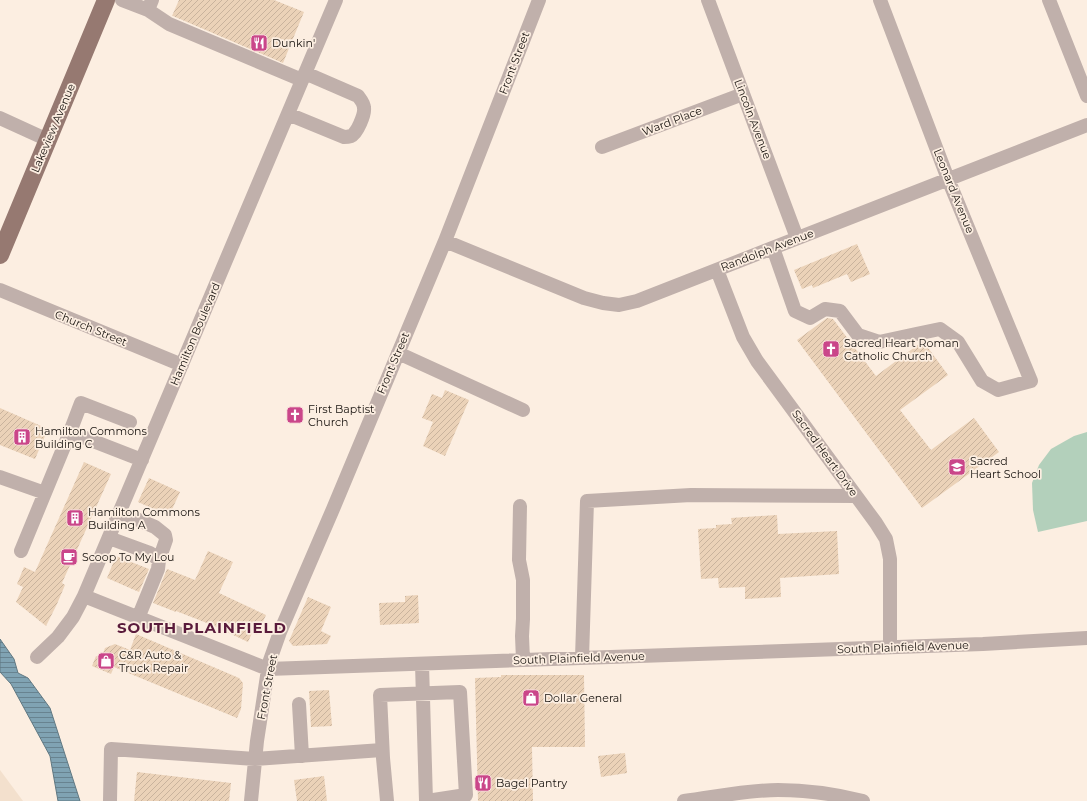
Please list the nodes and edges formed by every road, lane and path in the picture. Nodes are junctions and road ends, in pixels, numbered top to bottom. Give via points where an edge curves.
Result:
1 (106, 0) edge
2 (122, 0) edge
3 (335, 0) edge
4 (539, 0) edge
5 (708, 0) edge
6 (880, 0) edge
7 (1049, 0) edge
8 (150, 5) edge
9 (304, 77) junction
10 (743, 94) junction
11 (1087, 96) edge
12 (288, 114) junction
13 (0, 118) edge
14 (1087, 125) edge
15 (48, 140) junction
16 (602, 147) dead end
17 (948, 179) junction
18 (797, 238) junction
19 (445, 241) junction
20 (773, 248) junction
21 (0, 255) edge
22 (717, 270) junction
23 (0, 290) edge
24 (398, 353) junction
25 (182, 365) junction
26 (523, 410) dead end
27 (130, 422) dead end
28 (70, 432) junction
29 (142, 460) junction
30 (0, 477) edge
31 (45, 493) junction
32 (856, 496) junction
33 (520, 506) dead end
34 (120, 512) junction
35 (109, 538) junction
36 (21, 552) dead end
37 (159, 560) junction
38 (84, 596) junction
39 (138, 618) junction
40 (1087, 638) edge
41 (890, 647) junction
42 (37, 657) dead end
43 (582, 658) junction
44 (522, 660) junction
45 (422, 664) junction
46 (268, 669) junction
47 (423, 694) junction
48 (299, 704) dead end
49 (382, 750) junction
50 (302, 756) junction
51 (255, 759) junction
52 (110, 801) edge
53 (251, 801) edge
54 (387, 801) edge
55 (427, 801) edge
56 (684, 801) edge
57 (864, 801) edge

1 - 15 main road, Lakeview Avenue
2 - 8 street
3 - 9 street, Hamilton Boulevard
4 - 19 street, Front Street
5 - 10 street, Lincoln Avenue
6 - 17 street, Leonard Avenue
7 - 11 street
8 - 9 street via 169,24
9 - 12 street, Hamilton Boulevard
9 - 12 street via 358,96 362,101 364,113 357,129 350,137 344,137
10 - 16 street, Ward Place
10 - 18 street, Lincoln Avenue
12 - 25 street, Hamilton Boulevard
13 - 15 street
14 - 17 street, Randolph Avenue
15 - 21 main road, Lakeview Avenue
17 - 18 street, Randolph Avenue
17 - 20 street, Leonard Avenue via 1031,381 998,390 982,381 958,342 940,330 879,342 858,335 840,311 825,309 810,318 795,311
18 - 20 street, Randolph Avenue
19 - 22 street, Randolph Avenue via 584,298 619,305 637,301
19 - 24 street, Front Street
20 - 22 street, Randolph Avenue
22 - 32 street, Sacred Heart Drive via 743,337 757,361
23 - 25 street, Church Street
24 - 26 street
24 - 46 street, Front Street via 280,632
25 - 29 street, Hamilton Boulevard
27 - 28 street via 81,403
28 - 29 street
28 - 31 street
29 - 34 street, Hamilton Boulevard
30 - 31 street
31 - 36 street
32 - 41 street, Sacred Heart Drive via 886,539 890,559
32 - 43 street via 691,495 587,501
33 - 44 street
34 - 35 street, Hamilton Boulevard
34 - 37 street via 155,527 165,535 166,540
35 - 37 street via 150,553
35 - 38 street, Hamilton Boulevard
37 - 39 street via 158,569
38 - 39 street, South Plainfield Avenue
38 - 42 street, Hamilton Boulevard via 73,618
39 - 46 street, South Plainfield Avenue
40 - 41 street, South Plainfield Avenue
41 - 43 street, South Plainfield Avenue
43 - 44 street, South Plainfield Avenue
44 - 45 street, South Plainfield Avenue
45 - 46 street, South Plainfield Avenue
45 - 47 street
46 - 51 street, Front Street
47 - 49 street via 380,695
47 - 55 street
47 - 55 street via 460,692 466,795
48 - 50 street
49 - 50 street
49 - 54 street
50 - 51 street
51 - 52 street via 111,749
51 - 53 street, Front Street
56 - 57 street via 778,790 813,792

